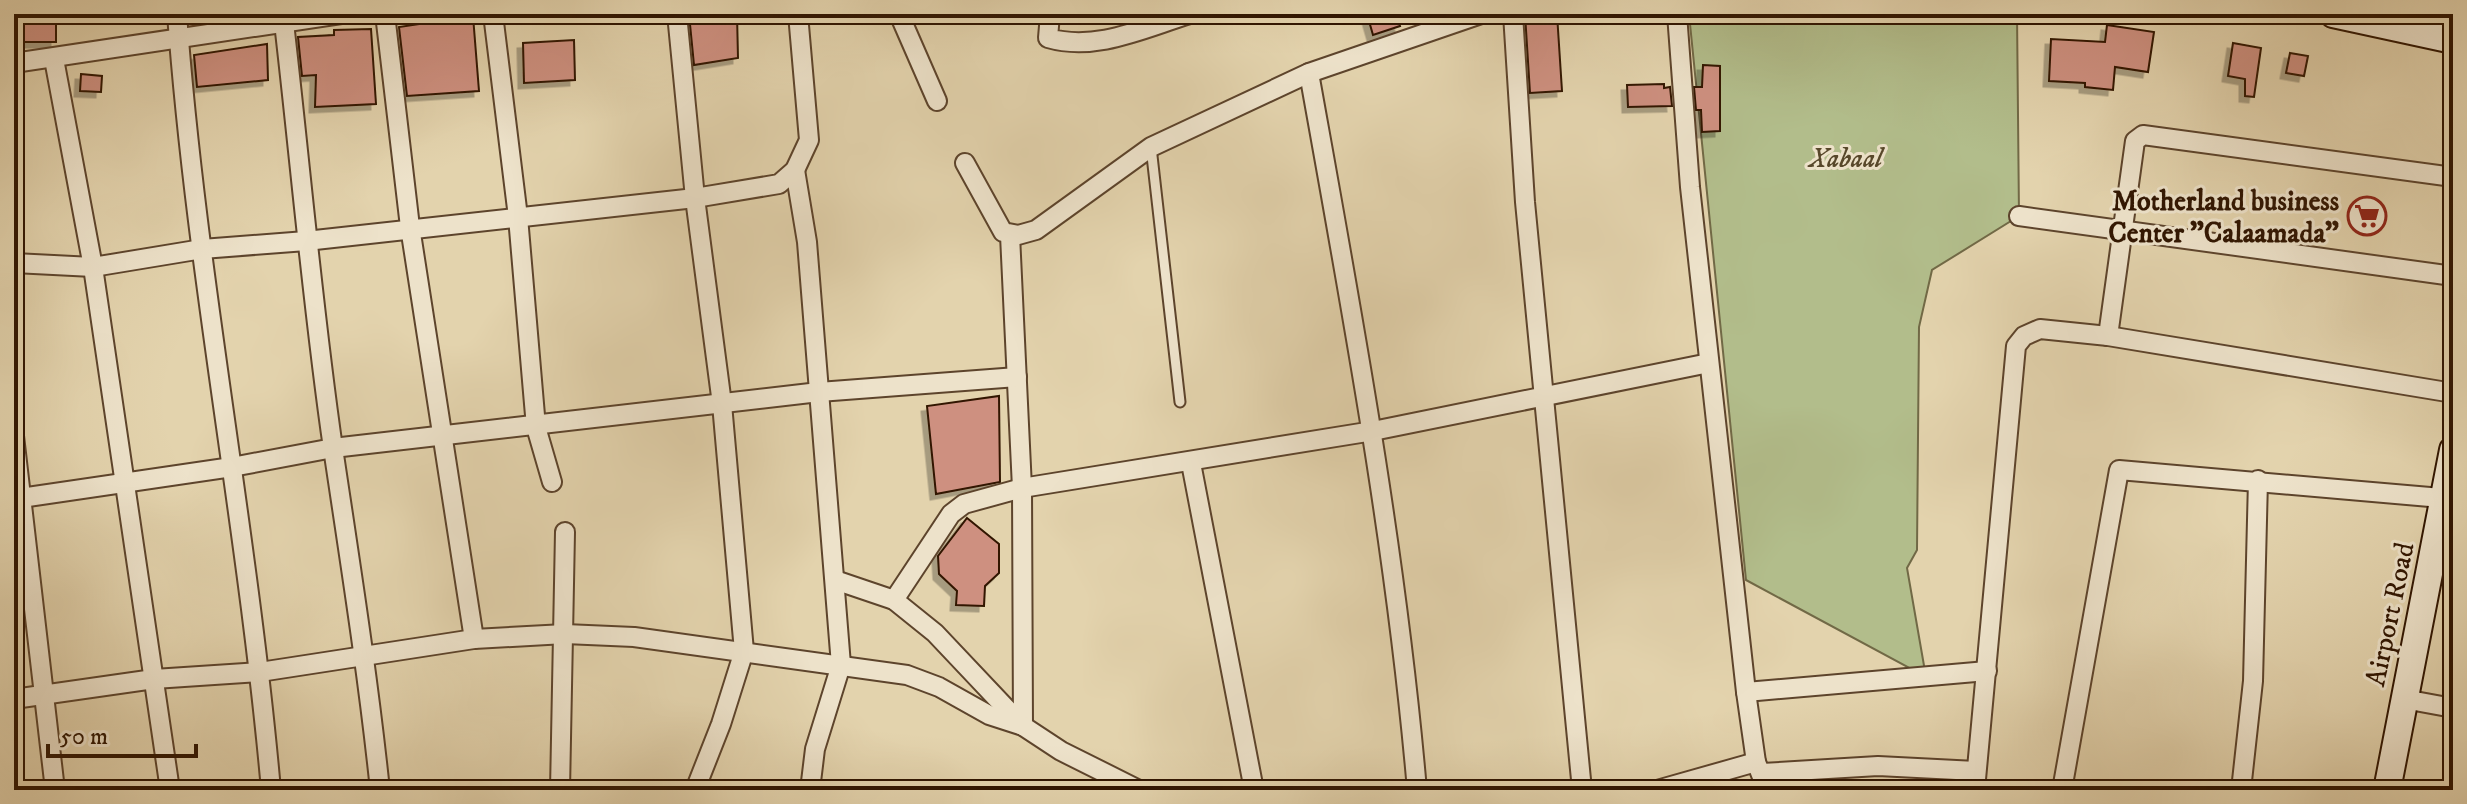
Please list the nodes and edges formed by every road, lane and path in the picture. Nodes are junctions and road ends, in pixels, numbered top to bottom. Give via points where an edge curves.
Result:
1 (177, 14) edge
2 (341, 14) edge
3 (385, 14) edge
4 (493, 14) edge
5 (677, 14) edge
6 (798, 14) edge
7 (899, 14) edge
8 (1050, 14) edge
9 (1190, 14) edge
10 (1481, 14) edge
11 (1513, 14) edge
12 (1677, 14) edge
13 (2333, 14) edge
14 (283, 18) edge
15 (179, 39) junction
16 (2453, 40) edge
17 (54, 59) junction
18 (14, 63) edge
19 (1309, 73) junction
20 (937, 101) dead end
21 (1151, 147) junction
22 (965, 163) dead end
23 (795, 170) junction
24 (2453, 177) edge
25 (695, 198) junction
26 (2019, 216) dead end
27 (518, 217) junction
28 (410, 227) junction
29 (2123, 229) junction
30 (1010, 235) junction
31 (306, 241) junction
32 (202, 249) junction
33 (14, 263) edge
34 (93, 267) junction
35 (2453, 276) edge
36 (2108, 336) junction
37 (1709, 363) junction
38 (1017, 377) junction
39 (819, 392) junction
40 (2453, 393) edge
41 (1543, 397) junction
42 (1180, 402) dead end
43 (722, 404) junction
44 (536, 427) junction
45 (1373, 431) junction
46 (443, 435) junction
47 (14, 436) edge
48 (333, 448) junction
49 (2453, 450) edge
50 (1191, 463) junction
51 (232, 467) junction
52 (2258, 480) junction
53 (552, 482) dead end
54 (127, 484) junction
55 (1022, 488) junction
56 (19, 499) edge
57 (2449, 499) edge
58 (565, 532) dead end
59 (835, 580) junction
60 (894, 600) junction
61 (565, 634) junction
62 (474, 639) junction
63 (744, 651) junction
64 (366, 655) junction
65 (841, 665) junction
66 (1987, 671) junction
67 (260, 672) junction
68 (154, 679) junction
69 (1746, 692) junction
70 (44, 696) junction
71 (14, 699) edge
72 (2404, 699) junction
73 (2453, 708) edge
74 (1023, 726) junction
75 (1762, 775) edge
76 (1976, 781) edge
77 (1129, 787) edge
78 (55, 790) edge
79 (170, 790) edge
80 (271, 790) edge
81 (380, 790) edge
82 (560, 790) edge
83 (695, 790) edge
84 (810, 790) edge
85 (1254, 790) edge
86 (1417, 790) edge
87 (1582, 790) edge
88 (1657, 790) edge
89 (2062, 790) edge
90 (2241, 790) edge
91 (2387, 790) edge

1 - 15 street
2 - 14 street
3 - 28 street
4 - 27 street
5 - 25 street
6 - 23 street via 809,140
7 - 20 street
8 - 9 street via 1048,38 1099,43
10 - 19 street
11 - 41 street
12 - 37 street
13 - 16 main road
14 - 15 street
14 - 31 street
15 - 17 street
15 - 32 street
17 - 18 street
17 - 34 street
19 - 21 street
19 - 45 street
21 - 30 street via 1036,230
21 - 42 lane
22 - 30 street via 1003,232
23 - 25 street via 779,184
23 - 39 street via 807,242
24 - 29 street via 2143,135 2135,141
25 - 27 street
25 - 43 street
26 - 29 street
27 - 28 street
27 - 44 street
28 - 31 street
28 - 46 street
29 - 35 street
29 - 36 street
30 - 38 street
31 - 32 street
31 - 48 street
32 - 34 street
32 - 51 street
33 - 34 street
34 - 54 street
36 - 40 street
36 - 66 street via 2040,329 2016,346
37 - 41 street
37 - 69 street
38 - 39 street
38 - 55 street
39 - 43 street
39 - 59 street
41 - 45 street
41 - 87 street
43 - 44 street
43 - 63 street
44 - 46 street
44 - 53 street
45 - 50 street
45 - 86 street via 1404,641
46 - 48 street
46 - 62 street
47 - 56 street
48 - 51 street
48 - 64 street
49 - 57 main road, Airport Road
50 - 55 street
50 - 85 street
51 - 54 street
51 - 67 street
52 - 57 street
52 - 89 street via 2124,467 2115,476
52 - 90 street via 2253,681
54 - 56 street
54 - 68 street
55 - 60 street via 973,500 951,514
55 - 74 street
56 - 70 street
57 - 72 main road, Airport Road
58 - 61 street
59 - 60 street
59 - 65 street
60 - 74 street via 935,633
61 - 62 street
61 - 63 street
61 - 82 street
62 - 64 street
63 - 65 street
63 - 83 street
64 - 67 street
64 - 81 street
65 - 74 street via 907,675
65 - 84 street via 815,749
66 - 69 street
66 - 76 street
67 - 68 street
67 - 80 street
68 - 70 street
68 - 79 street
69 - 75 street
70 - 71 street
70 - 78 street
72 - 73 street
72 - 91 main road, Airport Road
74 - 77 street
75 - 76 street via 1878,766
75 - 88 street

